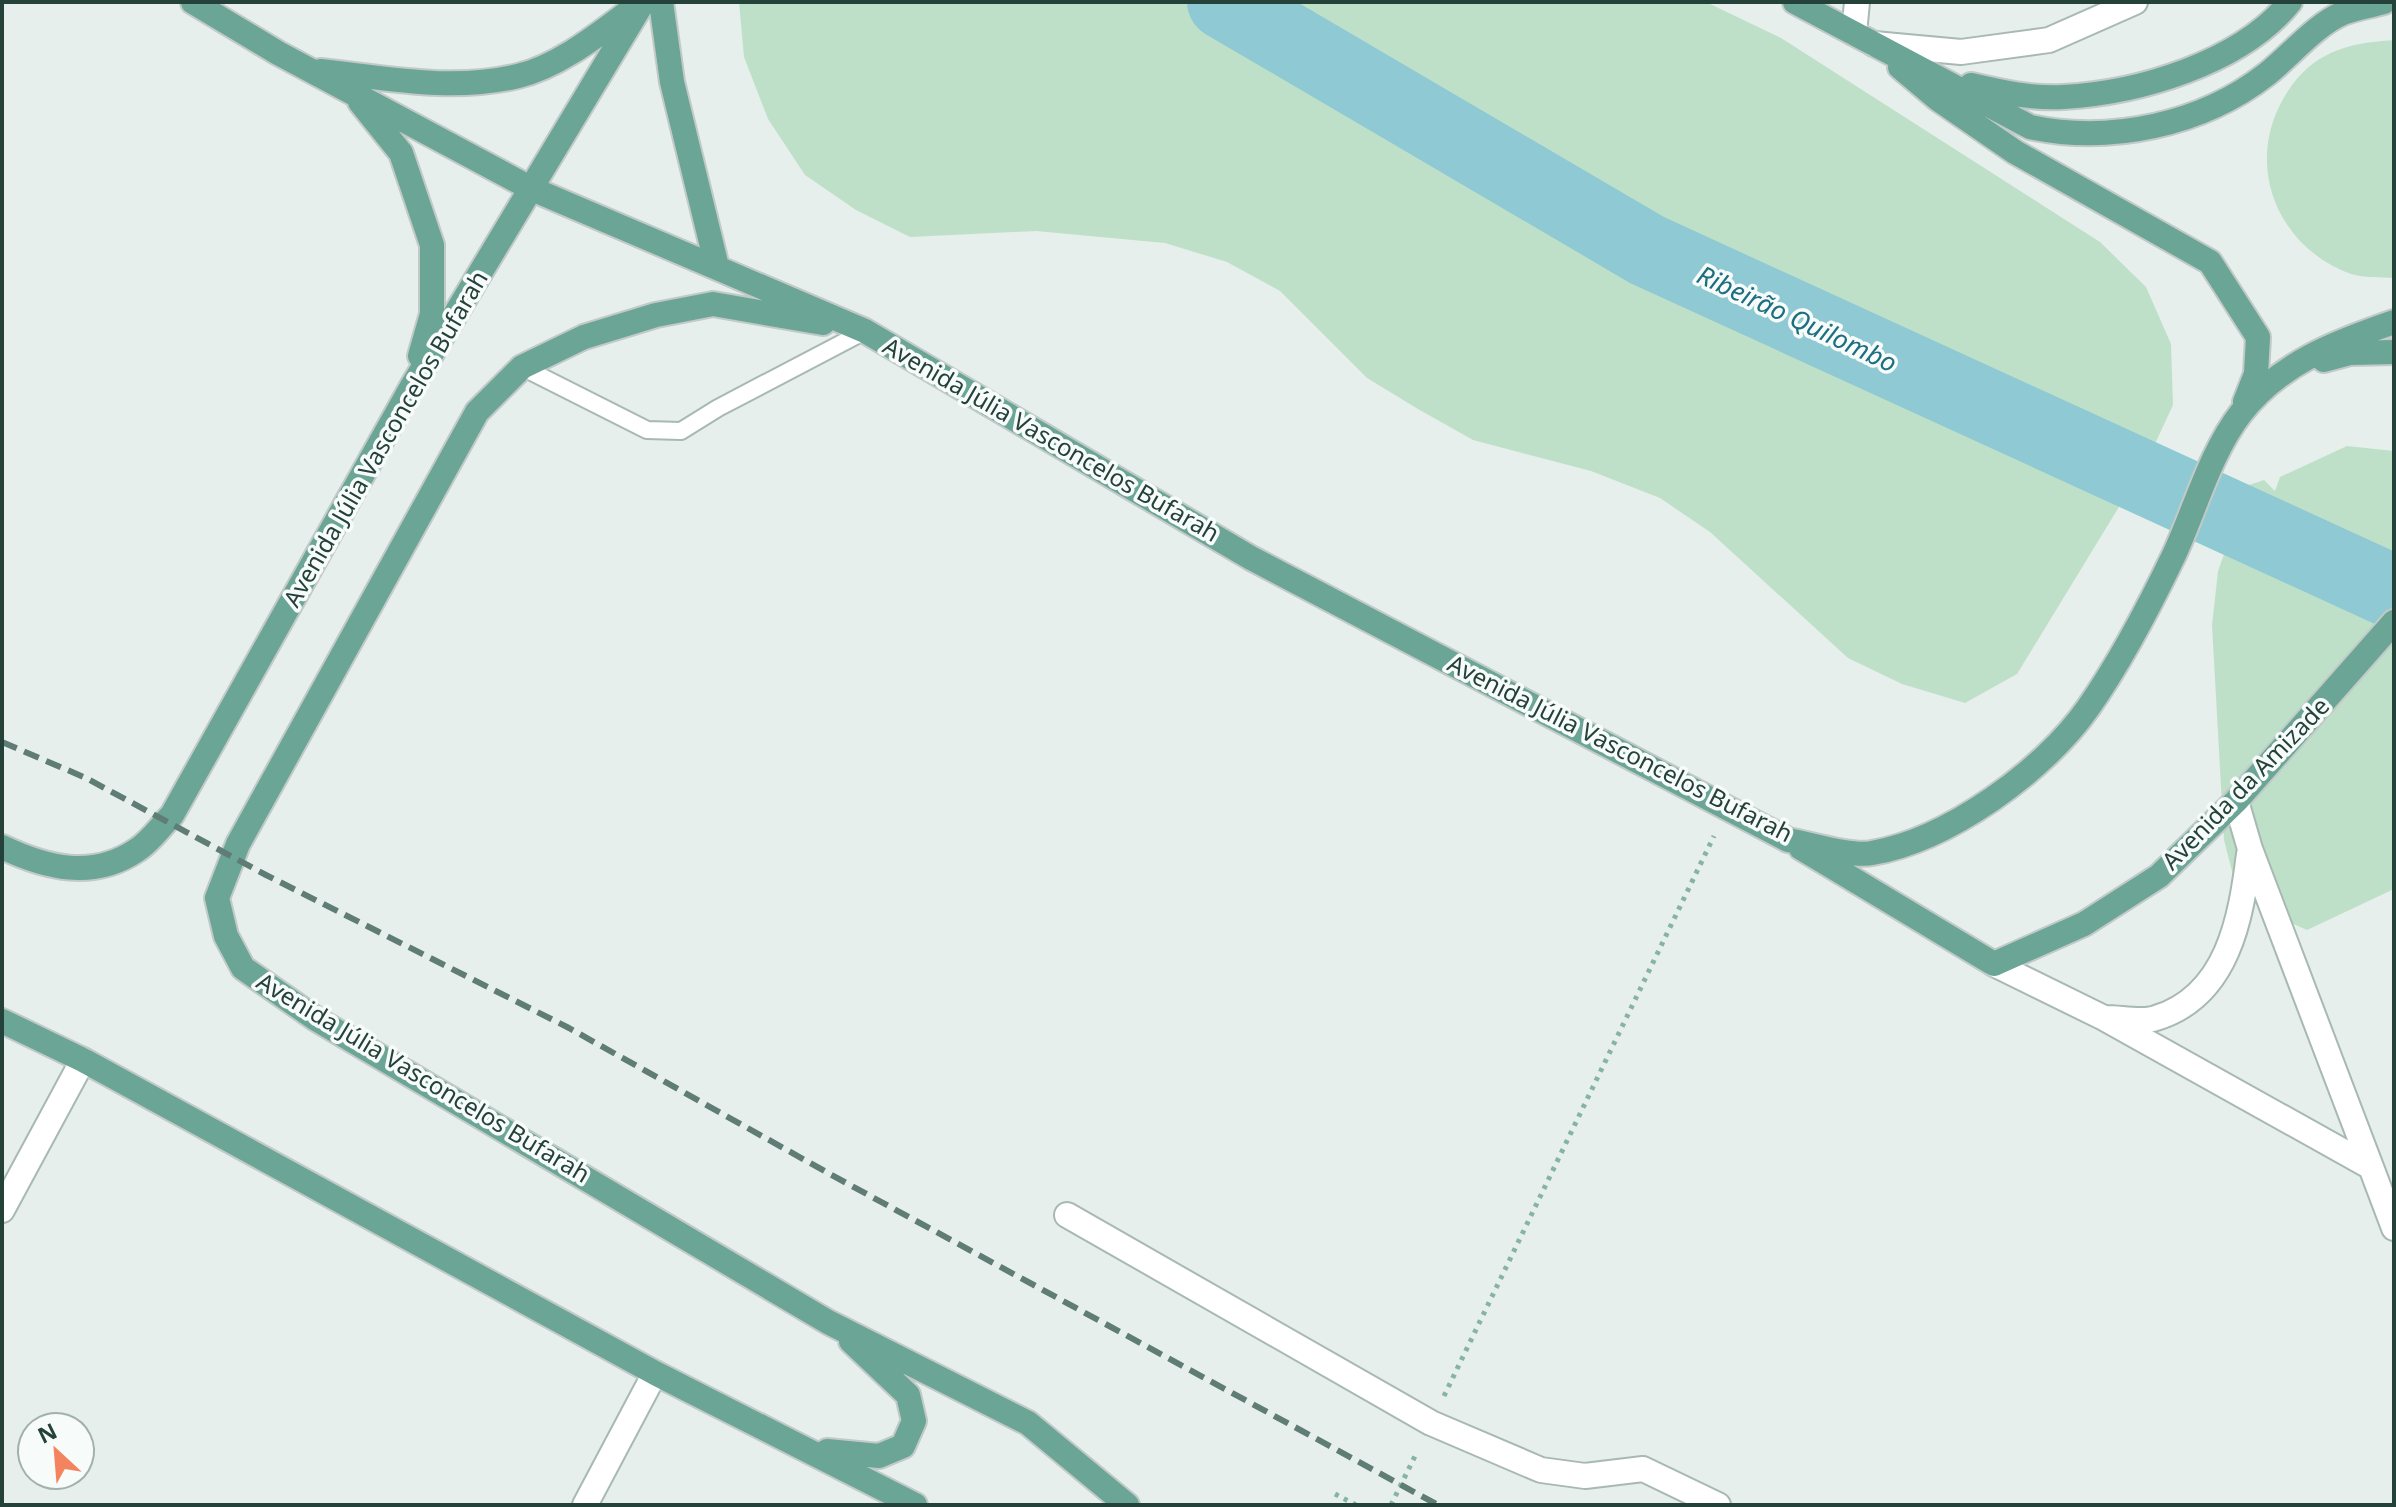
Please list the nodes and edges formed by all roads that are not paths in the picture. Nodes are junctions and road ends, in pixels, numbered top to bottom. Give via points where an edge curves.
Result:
1 (193, 2) edge
2 (642, 2) edge
3 (661, 2) edge
4 (1795, 2) edge
5 (1857, 2) edge
6 (2135, 2) edge
7 (2290, 2) edge
8 (2384, 2) edge
9 (1864, 39) junction
10 (310, 70) junction
11 (1940, 77) junction
12 (354, 94) junction
13 (532, 189) junction
14 (717, 267) junction
15 (2394, 322) edge
16 (865, 331) junction
17 (2394, 352) edge
18 (522, 367) junction
19 (2280, 373) junction
20 (411, 388) junction
21 (2240, 414) junction
22 (2394, 622) edge
23 (2236, 801) junction
24 (1788, 840) junction
25 (2, 847) edge
26 (2250, 849) junction
27 (1994, 964) junction
28 (2104, 1018) junction
29 (2, 1021) edge
30 (83, 1060) junction
31 (2371, 1167) junction
32 (2, 1210) edge
33 (1067, 1215) dead end
34 (2394, 1228) edge
35 (828, 1322) junction
36 (655, 1373) junction
37 (801, 1445) junction
38 (585, 1505) edge
39 (915, 1505) edge
40 (1127, 1505) edge
41 (1718, 1505) edge

1 - 10 main road
2 - 10 main road via 581,46 520,76 458,85
2 - 13 main road, Avenida Júlia Vasconcelos Bufarah
3 - 14 main road via 672,82
4 - 9 main road
5 - 9 street
6 - 9 street via 2049,40 1961,52
7 - 11 main road via 2278,18 2226,52 2148,86 2061,97 2005,93
8 - 11 main road via 2340,14 2264,76 2188,116 2149,128 2069,135 2030,127
9 - 11 main road
9 - 21 main road via 2015,152 2210,262 2258,337 2256,374
10 - 12 main road
12 - 13 main road
12 - 20 main road via 401,153 432,245 432,314
13 - 14 main road, Avenida Júlia Vasconcelos Bufarah
13 - 20 main road, Avenida Júlia Vasconcelos Bufarah
14 - 16 main road, Avenida Júlia Vasconcelos Bufarah
15 - 19 main road, Avenida Júlia Vasconcelos Bufarah via 2333,343
16 - 18 main road, Avenida Júlia Vasconcelos Bufarah via 713,304 584,337
16 - 18 lane via 681,431 647,430
16 - 24 main road, Avenida Júlia Vasconcelos Bufarah via 1251,558
17 - 19 main road via 2350,353
18 - 35 main road, Avenida Júlia Vasconcelos Bufarah via 477,412 238,844 217,898 226,936 243,968 316,1019
19 - 21 main road, Avenida Júlia Vasconcelos Bufarah
20 - 25 main road, Avenida Júlia Vasconcelos Bufarah via 172,815 138,850 102,865 72,870 33,862
21 - 24 main road, Avenida Júlia Vasconcelos Bufarah via 2154,596 2087,710 2030,771 1975,812 1914,841 1869,854
22 - 23 main road, Avenida da Amizade
23 - 26 street
23 - 27 main road, Avenida da Amizade via 2159,876 2084,924
24 - 27 main road
26 - 28 street via 2241,917 2219,970 2193,999 2155,1019
26 - 31 street
27 - 28 street
28 - 31 street
29 - 30 main road
30 - 32 street
30 - 36 main road
31 - 34 street
33 - 41 street via 1431,1423 1541,1470 1585,1476 1643,1469
35 - 37 main road via 908,1395 914,1421 903,1446 879,1456
35 - 40 main road, Avenida Júlia Vasconcelos Bufarah via 1028,1423
36 - 37 main road
36 - 38 street
37 - 39 main road

